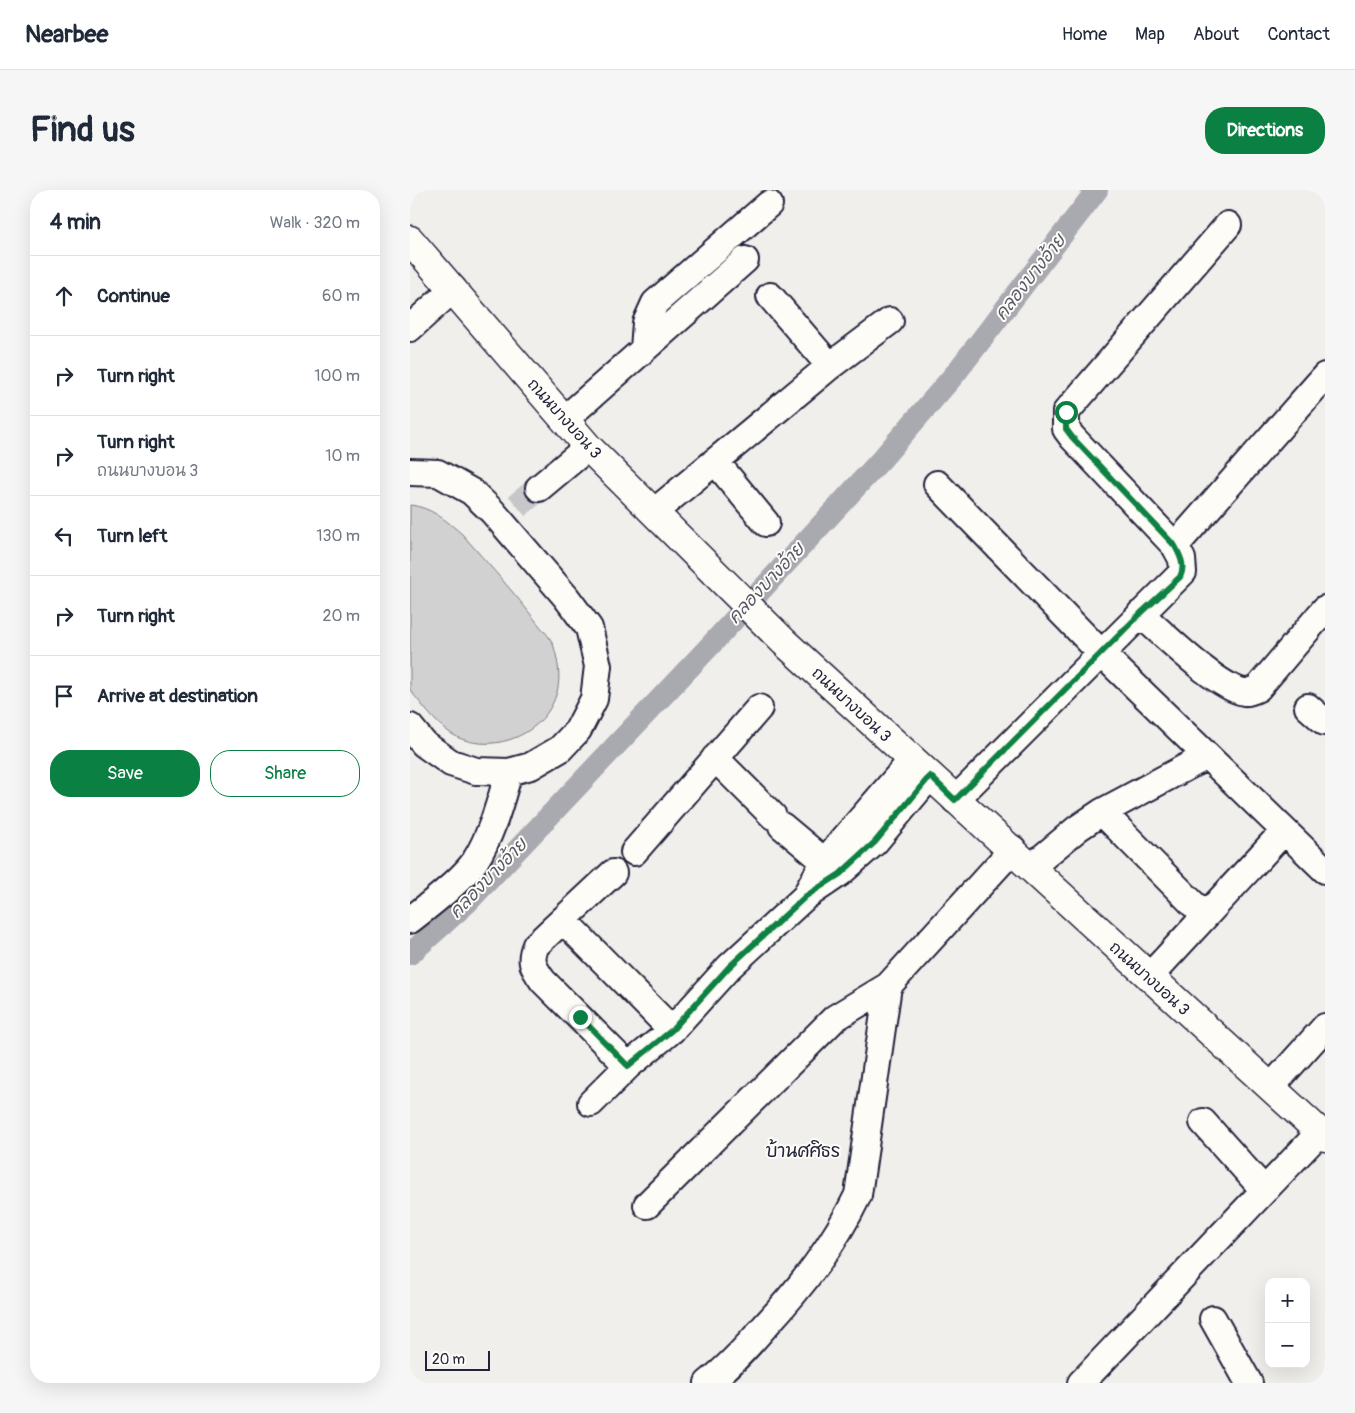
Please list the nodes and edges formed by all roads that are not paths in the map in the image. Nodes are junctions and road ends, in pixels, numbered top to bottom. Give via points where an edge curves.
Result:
1 (769, 204) dead end
2 (1228, 225) dead end
3 (410, 240) edge
4 (745, 260) dead end
5 (452, 289) junction
6 (770, 296) dead end
7 (890, 321) dead end
8 (410, 328) edge
9 (644, 349) junction
10 (830, 366) junction
11 (1325, 376) edge
12 (565, 419) junction
13 (588, 446) junction
14 (715, 461) junction
15 (410, 472) edge
16 (937, 484) dead end
17 (539, 488) tunnel mouth
18 (654, 512) junction
19 (766, 523) dead end
20 (1175, 546) junction
21 (1325, 609) edge
22 (1140, 614) junction
23 (1101, 653) junction
24 (759, 708) dead end
25 (410, 727) edge
26 (1207, 756) junction
27 (716, 758) junction
28 (921, 768) junction
29 (509, 772) junction
30 (955, 800) junction
31 (1102, 812) junction
32 (1284, 831) junction
33 (634, 852) dead end
34 (1022, 858) junction
35 (832, 868) junction
36 (1325, 870) edge
37 (613, 873) dead end
38 (1205, 916) junction
39 (410, 920) edge
40 (562, 920) junction
41 (1149, 977) junction
42 (888, 986) junction
43 (1325, 1027) edge
44 (672, 1030) junction
45 (628, 1066) junction
46 (1271, 1087) junction
47 (591, 1103) dead end
48 (1203, 1122) dead end
49 (1322, 1134) edge
50 (1264, 1190) junction
51 (647, 1205) dead end
52 (1213, 1319) dead end
53 (708, 1383) edge
54 (1081, 1383) edge
55 (1250, 1383) edge

1 - 9 street via 656,303 646,323
2 - 20 street via 1066,412 1066,429 1072,437
3 - 5 main road, ถนนบางบอน 3
4 - 9 street
5 - 8 street
5 - 12 main road, ถนนบางบอน 3
6 - 10 street
7 - 10 street
9 - 12 street
10 - 14 street
11 - 20 street
12 - 13 main road, ถนนบางบอน 3
13 - 17 street
13 - 18 main road, ถนนบางบอน 3
14 - 18 street
14 - 19 street
15 - 29 street via 438,474 509,513 589,628 598,666 594,699 578,730 560,749 532,766
16 - 23 street
18 - 28 main road, ถนนบางบอน 3 via 784,642
20 - 22 street via 1182,559 1183,572
21 - 22 street via 1258,688 1246,692 1234,689 1214,676
22 - 23 street
23 - 26 street
23 - 30 street
24 - 27 street
25 - 29 street via 424,744 450,763 476,771
26 - 31 street
26 - 32 street
27 - 33 street
27 - 35 street via 778,821
28 - 30 main road, ถนนบางบอน 3
28 - 35 street via 875,842
29 - 39 street via 492,827 474,862 431,905
30 - 34 main road, ถนนบางบอน 3
31 - 34 street
31 - 38 street
32 - 36 street
32 - 38 street
34 - 41 main road, ถนนบางบอน 3
34 - 42 street
35 - 44 street via 729,967
37 - 40 street
38 - 41 street
40 - 44 street
40 - 45 street via 536,944 531,956 532,965 543,981
41 - 46 main road, ถนนบางบอน 3
42 - 51 street via 835,1018
42 - 53 street via 858,1195 845,1222 795,1293 728,1368
43 - 46 street
44 - 45 street
45 - 47 street
46 - 49 main road, ถนนบางบอน 3
48 - 50 street
49 - 50 street
50 - 54 street
52 - 55 street

